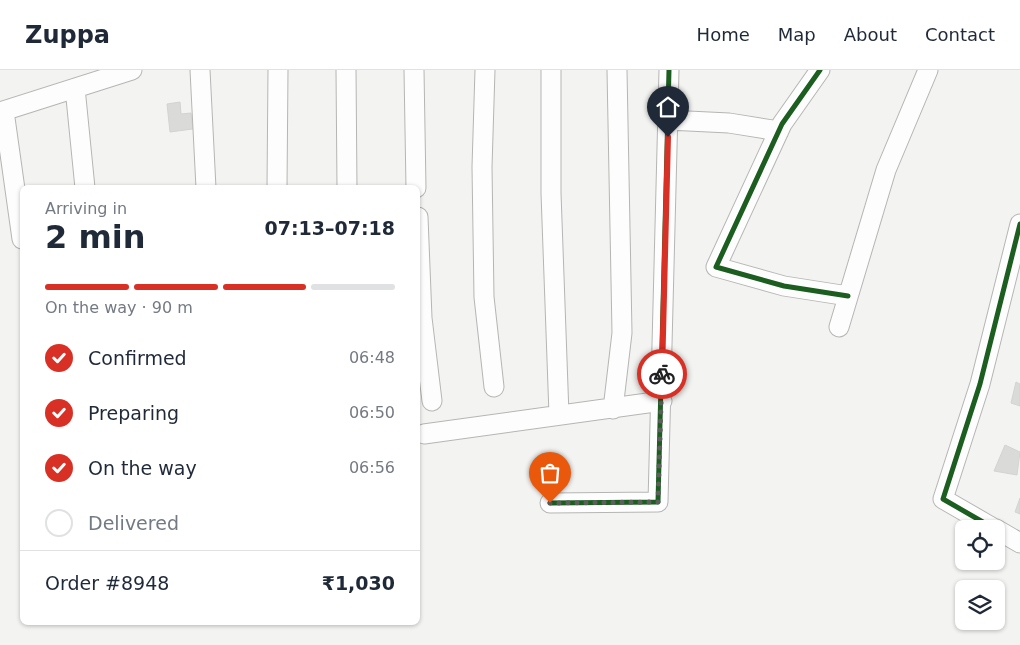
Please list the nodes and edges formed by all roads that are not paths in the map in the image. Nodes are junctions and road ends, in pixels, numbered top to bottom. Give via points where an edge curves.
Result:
1 (132, 70) edge
2 (200, 70) edge
3 (278, 70) edge
4 (346, 70) edge
5 (414, 70) edge
6 (484, 70) edge
7 (551, 70) edge
8 (617, 70) edge
9 (669, 70) edge
10 (820, 70) edge
11 (928, 70) edge
12 (75, 88) junction
13 (2, 111) edge
14 (668, 120) junction
15 (779, 131) junction
16 (85, 185) edge
17 (206, 185) edge
18 (277, 185) edge
19 (347, 185) edge
20 (416, 185) edge
21 (1020, 224) edge
22 (20, 226) edge
23 (420, 268) edge
24 (848, 296) junction
25 (839, 327) dead end
26 (494, 387) dead end
27 (432, 401) dead end
28 (662, 401) junction
29 (613, 409) junction
30 (559, 415) junction
31 (424, 434) dead end
32 (550, 503) dead end
33 (980, 520) edge
34 (1005, 534) edge
35 (1020, 543) edge

1 - 12 street
2 - 17 street
3 - 18 street
4 - 19 street
5 - 20 street
6 - 26 street via 484,297
7 - 30 street via 550,193
8 - 29 street via 622,333
9 - 14 street
10 - 15 street
11 - 24 street via 886,170
12 - 13 street
12 - 16 street
13 - 22 street
14 - 15 street via 729,123
14 - 28 street
15 - 24 street via 716,267 784,286
21 - 33 street via 980,384 943,499
23 - 27 street via 422,318
24 - 25 street
28 - 29 street
28 - 32 street via 658,502
29 - 30 street
30 - 31 street
34 - 35 street

